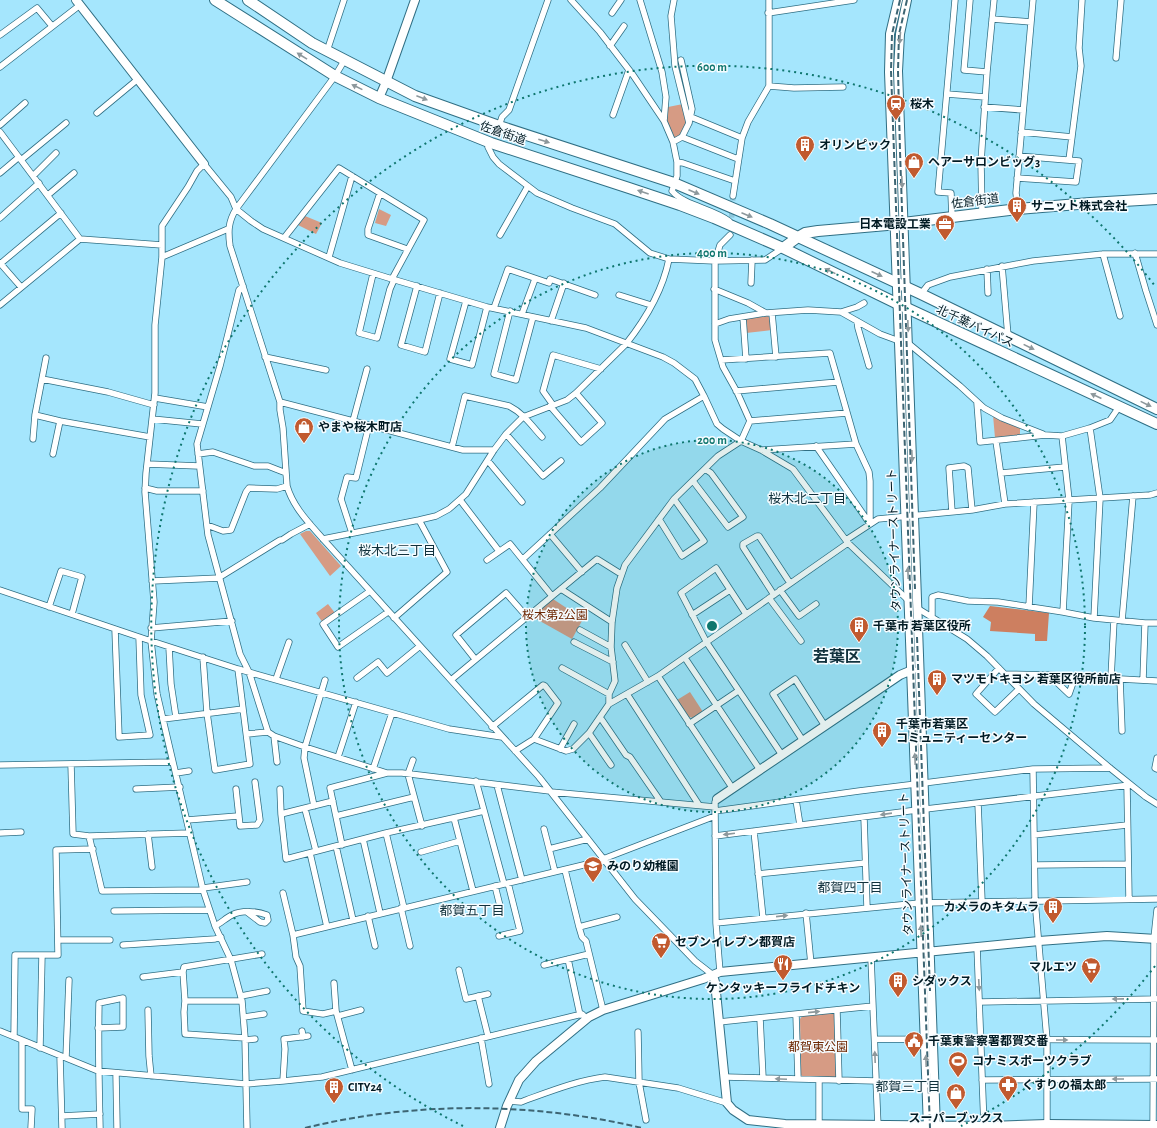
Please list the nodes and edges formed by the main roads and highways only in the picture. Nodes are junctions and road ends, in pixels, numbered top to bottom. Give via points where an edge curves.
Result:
1 (215, 0) edge
2 (248, 0) edge
3 (1157, 199) edge
4 (798, 237) junction
5 (783, 248) junction
6 (1157, 409) edge
7 (1157, 424) edge

5 -> 1 highway, 佐倉街道 via 680,205 491,143 379,98 335,76
2 -> 4 highway, 佐倉街道 via 327,52 415,96 674,183
3 - 4 highway, 佐倉街道 via 1018,209 900,224 818,231
4 - 5 highway, 佐倉街道
4 -> 6 highway, 北千葉バイパス
7 -> 5 highway, 北千葉バイパス

